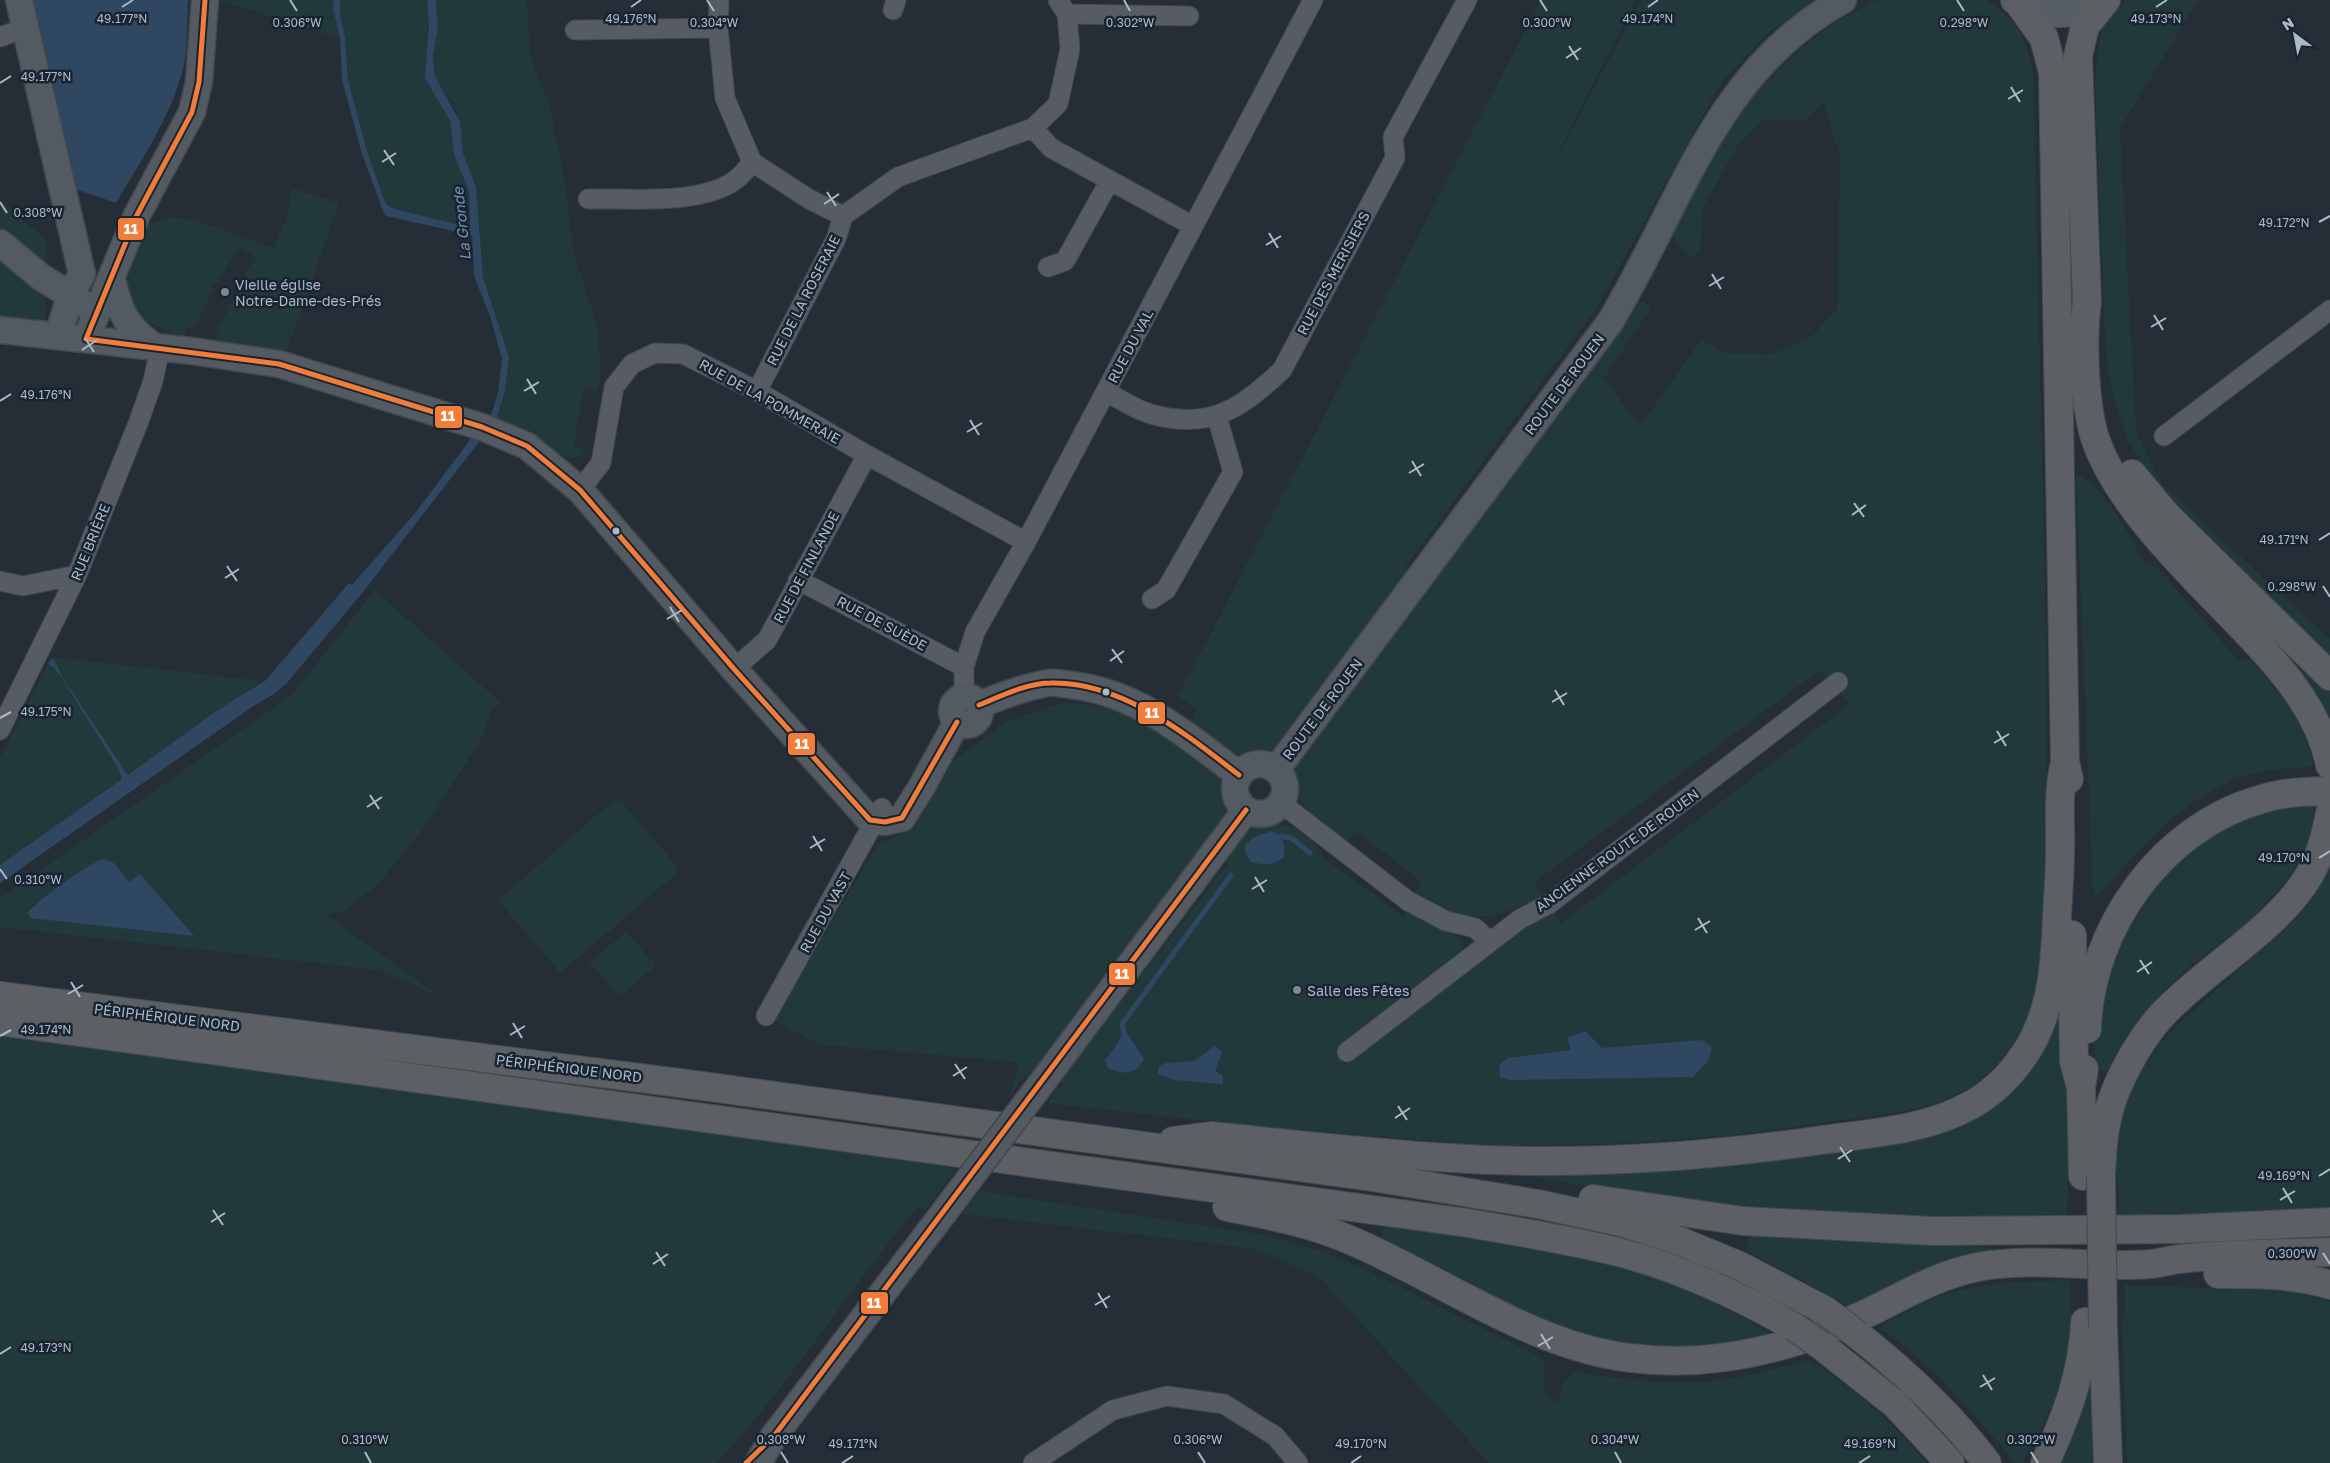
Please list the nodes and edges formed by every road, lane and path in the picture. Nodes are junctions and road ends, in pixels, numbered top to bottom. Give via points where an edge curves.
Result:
1 (19, 0) edge
2 (205, 0) edge
3 (719, 0) edge
4 (1313, 0) edge
5 (1467, 0) edge
6 (1843, 0) edge
7 (2105, 0) edge
8 (2017, 1) edge
9 (1062, 7) edge
10 (1189, 16) dead end
11 (25, 28) junction
12 (718, 28) junction
13 (574, 30) dead end
14 (0, 37) edge
15 (1033, 128) junction
16 (752, 162) junction
17 (1109, 182) junction
18 (588, 199) dead end
19 (843, 216) junction
20 (1193, 226) junction
21 (0, 243) edge
22 (1048, 267) dead end
23 (112, 279) junction
24 (70, 296) junction
25 (2087, 302) junction
26 (2330, 310) edge
27 (97, 314) junction
28 (2, 333) edge
29 (58, 336) junction
30 (86, 339) junction
31 (150, 346) junction
32 (756, 391) junction
33 (1106, 392) junction
34 (1217, 417) junction
35 (2164, 436) dead end
36 (866, 455) junction
37 (580, 490) junction
38 (1026, 542) junction
39 (77, 575) junction
40 (798, 580) junction
41 (0, 581) edge
42 (1152, 599) dead end
43 (964, 668) junction
44 (734, 669) junction
45 (2330, 676) edge
46 (1838, 682) dead end
47 (972, 701) junction
48 (0, 730) edge
49 (2064, 762) junction
50 (2330, 765) edge
51 (1276, 770) junction
52 (1239, 775) junction
53 (2330, 791) edge
54 (1280, 802) junction
55 (1246, 810) junction
56 (2330, 813) edge
57 (879, 814) junction
58 (1490, 942) junction
59 (0, 996) edge
60 (766, 1016) dead end
61 (0, 1021) edge
62 (1347, 1052) dead end
63 (2081, 1087) junction
64 (1137, 1145) junction
65 (2092, 1176) junction
66 (1134, 1177) junction
67 (1372, 1177) junction
68 (2330, 1222) edge
69 (2330, 1252) edge
70 (2151, 1264) junction
71 (2330, 1284) edge
72 (2094, 1325) junction
73 (774, 1436) junction
74 (746, 1463) edge
75 (758, 1463) edge
76 (1034, 1463) edge
77 (1298, 1463) edge
78 (1950, 1463) edge
79 (1987, 1463) edge
80 (2045, 1463) edge
81 (2108, 1463) edge

1 - 11 street
2 - 23 street via 199,82 192,112 137,215
3 - 12 street
4 - 20 street, RUE DU VAL
5 - 34 street, RUE DES MERISIERS via 1393,137 1395,158 1282,370 1254,396
6 - 51 street, ROUTE DE ROUEN via 1798,28 1755,71 1730,102 1711,130 1610,322
7 - 8 main road via 2067,13 2042,12
7 - 25 highway via 2085,26 2078,56
8 - 49 highway via 2044,38 2053,73
9 - 10 street
9 - 15 street via 1070,49 1058,104
11 - 14 street
11 - 24 street via 82,274
12 - 13 street
12 - 16 street via 725,98
15 - 17 street via 1051,148
15 - 19 street via 898,177
16 - 18 street via 739,177 722,188 698,196
16 - 19 street via 809,199
17 - 20 street
17 - 22 street via 1065,261
19 - 32 street, RUE DE LA ROSERAIE via 836,239
20 - 33 street, RUE DU VAL
21 - 24 street
23 - 27 street
23 - 31 street via 120,310 130,328
24 - 27 street
24 - 29 street
25 - 45 highway via 2093,320 2095,362 2103,404 2114,440 2132,474 2167,516
25 - 50 highway via 2085,350 2089,407 2095,438 2107,466 2152,530 2277,666 2313,718 2323,738
26 - 35 street
27 - 30 street
27 - 31 street
28 - 29 street
29 - 30 street
30 - 31 street
31 - 37 street via 280,364 486,428 528,446
31 - 39 street, RUE BRIÈRE via 153,381
32 - 36 street, RUE DE LA POMMERAIE
32 - 37 street, RUE DE LA POMMERAIE via 683,354 655,353 632,364 614,387 601,463
33 - 34 street, RUE DES MERISIERS via 1150,414 1190,420
33 - 38 street, RUE DU VAL
34 - 42 street via 1233,472 1166,590
36 - 38 street, RUE DE LA POMMERAIE
36 - 40 street, RUE DE FINLANDE
37 - 44 street
38 - 43 street, RUE DU VAL via 976,632
39 - 41 street via 22,586
39 - 48 street, RUE BRIÈRE
40 - 43 street, RUE DE SUÈDE
40 - 44 street, RUE DE FINLANDE via 767,640
43 - 47 street, RUE DU VAL
44 - 57 street via 855,805 870,820
46 - 58 street, ANCIENNE ROUTE DE ROUEN via 1549,904 1520,919
47 - 52 street via 1050,682 1092,687 1150,710
47 - 57 street via 980,715 974,723 964,725 957,722 902,818 885,822
49 - 63 highway via 2070,784 2074,1061
49 - 64 highway via 2059,786 2056,947 2045,1012 2026,1053 2008,1076 1980,1100 1948,1116 1897,1128 1744,1151 1606,1160 1452,1158 1211,1136
51 - 52 street, ROUTE DE ROUEN via 1260,764 1245,769
51 - 54 street, ROUTE DE ROUEN via 1284,782 1284,796
52 - 55 street via 1235,794
53 - 63 highway via 2294,793 2252,802 2228,812 2166,856 2132,895 2108,938 2096,971
54 - 55 street via 1265,813
54 - 58 street via 1408,901 1446,921 1475,928
55 - 73 street, bridge
56 - 65 highway via 2316,863 2296,895 2163,1014 2138,1048 2110,1105
57 - 60 street, RUE DU VAST
58 - 62 street, ANCIENNE ROUTE DE ROUEN
59 - 64 highway, PÉRIPHÉRIQUE NORD
61 - 66 highway, PÉRIPHÉRIQUE NORD
63 - 65 highway
64 - 67 highway
65 - 72 highway
66 - 70 highway via 1164,1194 1293,1220 1339,1235 1547,1336 1604,1354 1635,1359 1726,1359 1786,1345 1840,1326 1926,1283 1980,1267 2015,1263
66 - 78 highway, PÉRIPHÉRIQUE NORD, bridge via 1405,1214 1591,1246 1683,1274 1794,1327 1822,1346 1895,1404
67 - 68 highway via 1394,1171 1733,1220 1806,1226 1932,1231 2150,1230
67 - 79 highway, bridge via 1538,1204 1621,1222 1713,1254 1826,1311 1858,1335 1937,1404
69 - 70 highway via 2180,1259
70 - 71 highway via 2182,1274 2267,1276
72 - 80 highway via 2084,1347 2067,1412
72 - 81 highway
73 - 74 street
73 - 75 street
76 - 77 street via 1113,1410 1167,1396 1224,1404 1275,1436

